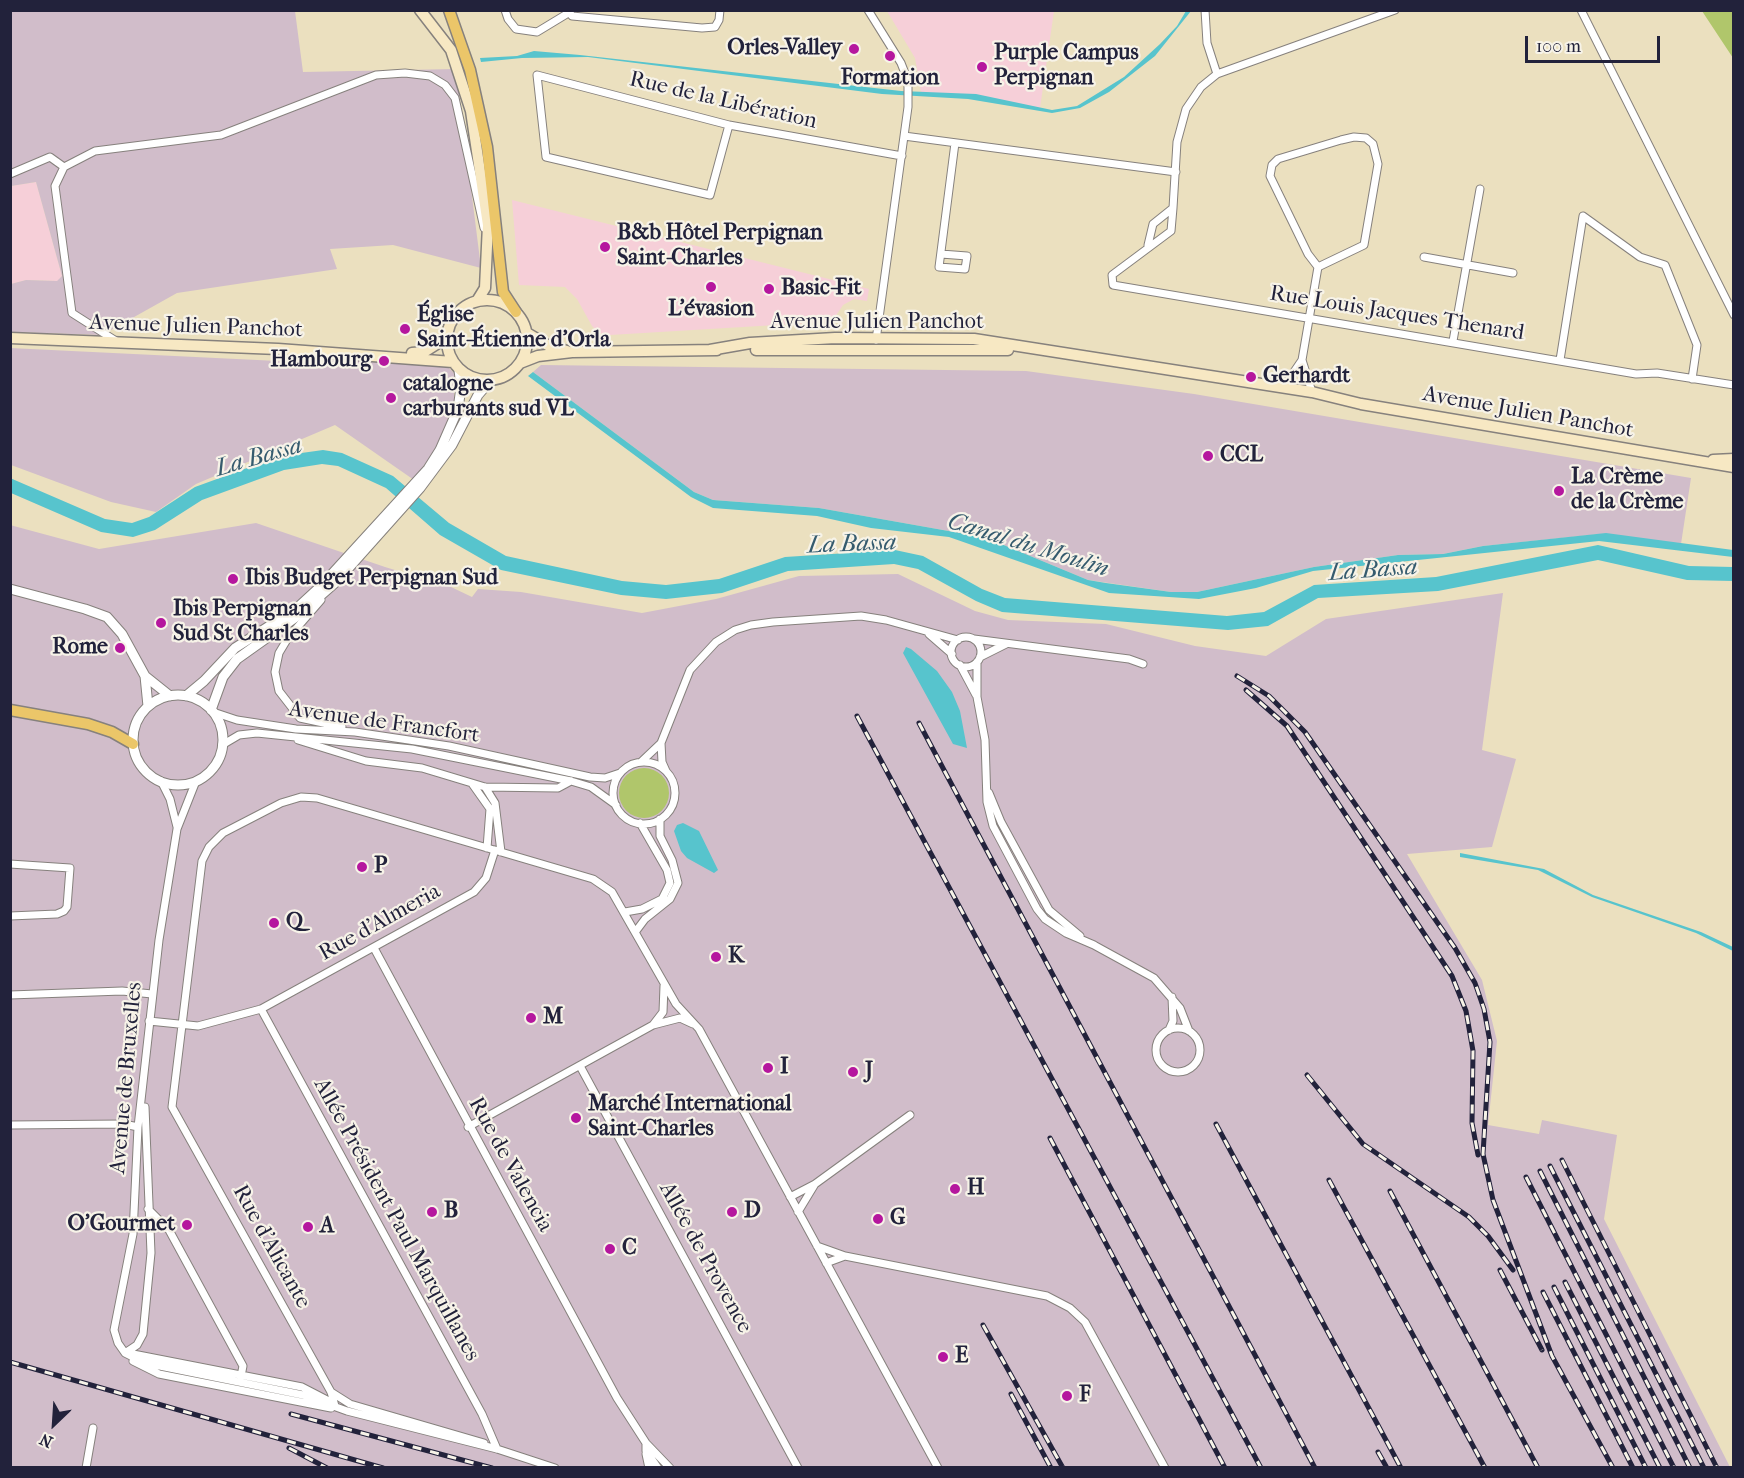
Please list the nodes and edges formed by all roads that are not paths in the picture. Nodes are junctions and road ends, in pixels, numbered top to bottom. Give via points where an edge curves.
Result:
1 (420, 10) edge
2 (449, 10) edge
3 (505, 10) edge
4 (640, 10) edge
5 (720, 10) edge
6 (868, 10) edge
7 (1205, 10) edge
8 (1395, 10) edge
9 (1581, 10) edge
10 (569, 11) edge
11 (639, 21) junction
12 (1217, 74) junction
13 (729, 125) junction
14 (904, 136) junction
15 (955, 143) junction
16 (902, 156) junction
17 (64, 167) junction
18 (1176, 172) junction
19 (10, 174) edge
20 (1480, 189) dead end
21 (1173, 208) junction
22 (488, 242) junction
23 (1148, 245) junction
24 (941, 254) dead end
25 (1424, 257) dead end
26 (1466, 265) junction
27 (1318, 267) junction
28 (1513, 273) dead end
29 (477, 301) junction
30 (516, 312) junction
31 (1734, 315) edge
32 (1310, 318) junction
33 (527, 333) junction
34 (10, 338) edge
35 (446, 338) junction
36 (1453, 342) junction
37 (119, 343) junction
38 (875, 344) junction
39 (572, 352) junction
40 (379, 355) junction
41 (1302, 360) junction
42 (1560, 360) junction
43 (520, 363) junction
44 (456, 366) junction
45 (1227, 379) junction
46 (1692, 379) junction
47 (491, 380) junction
48 (1734, 385) edge
49 (1284, 387) junction
50 (1312, 392) junction
51 (1361, 404) junction
52 (1734, 459) edge
53 (1689, 460) junction
54 (1734, 467) edge
55 (418, 485) junction
56 (398, 507) junction
57 (337, 581) junction
58 (10, 590) edge
59 (929, 634) junction
60 (974, 639) junction
61 (958, 640) junction
62 (1011, 643) junction
63 (952, 654) junction
64 (979, 659) junction
65 (1143, 664) dead end
66 (960, 665) junction
67 (145, 676) junction
68 (170, 696) junction
69 (186, 696) junction
70 (977, 697) junction
71 (148, 706) junction
72 (10, 710) edge
73 (212, 711) junction
74 (290, 736) junction
75 (424, 742) junction
76 (661, 743) junction
77 (133, 744) junction
78 (222, 745) junction
79 (641, 762) junction
80 (666, 771) junction
81 (620, 773) junction
82 (196, 780) junction
83 (161, 781) junction
84 (572, 782) junction
85 (473, 785) junction
86 (485, 787) junction
87 (616, 805) junction
88 (660, 819) junction
89 (640, 823) junction
90 (177, 829) junction
91 (494, 850) junction
92 (10, 864) edge
93 (625, 912) junction
94 (10, 916) edge
95 (636, 931) junction
96 (374, 948) junction
97 (664, 984) junction
98 (10, 994) edge
99 (152, 994) junction
100 (1172, 995) junction
101 (261, 1009) junction
102 (149, 1021) junction
103 (653, 1025) junction
104 (181, 1026) junction
105 (699, 1029) junction
106 (1168, 1030) junction
107 (1189, 1031) junction
108 (580, 1066) junction
109 (145, 1087) junction
110 (910, 1115) dead end
111 (10, 1125) edge
112 (468, 1126) junction
113 (138, 1127) junction
114 (815, 1184) junction
115 (790, 1197) junction
116 (148, 1209) junction
117 (798, 1212) junction
118 (817, 1246) junction
119 (845, 1256) junction
120 (826, 1263) junction
121 (125, 1353) junction
122 (241, 1376) junction
123 (331, 1392) junction
124 (335, 1406) junction
125 (348, 1411) junction
126 (93, 1428) dead end
127 (646, 1447) junction
128 (497, 1449) junction
129 (87, 1467) edge
130 (555, 1467) edge
131 (649, 1467) edge
132 (658, 1467) edge
133 (670, 1467) edge
134 (798, 1467) edge
135 (938, 1467) edge
136 (1165, 1467) edge

1 - 22 main road via 451,50 461,78 478,152
2 - 30 main road via 470,70 487,147 503,292
3 - 10 street via 516,28 537,32
4 - 11 street
5 - 11 street via 715,27
6 - 14 street via 908,81
7 - 12 street via 1207,43
8 - 12 street
9 - 31 street
10 - 11 street via 572,16
12 - 18 street, Rue Louis Jacques Thenard via 1201,87 1186,109
13 - 13 street, Rue de la Libération via 537,75 546,157 710,195
13 - 16 street, Rue de la Libération
14 - 15 street
14 - 16 street
15 - 18 street
15 - 24 street
16 - 38 street
17 - 19 street via 50,157
17 - 22 street via 95,151 221,135 376,75 430,76 455,98
17 - 37 street via 55,186 72,313
18 - 21 street, Rue Louis Jacques Thenard
20 - 26 street
21 - 23 street, Rue Louis Jacques Thenard via 1153,225
21 - 23 street, Rue Louis Jacques Thenard via 1171,231
22 - 29 main road via 485,288
23 - 32 street, Rue Louis Jacques Thenard via 1112,275 1113,285
25 - 26 street
26 - 28 street
26 - 36 street
27 - 27 street via 1364,245 1378,164 1366,138 1330,143 1278,159 1272,165 1270,176
27 - 32 street
29 - 30 main road via 504,303
29 - 35 main road via 455,314
30 - 33 main road
32 - 36 street, Rue Louis Jacques Thenard
32 - 41 street
33 - 39 main road, Avenue Julien Panchot via 549,346
33 - 43 main road
34 - 37 main road, Avenue Julien Panchot
35 - 40 main road, Avenue Julien Panchot via 424,352
35 - 44 main road
36 - 42 street, Rue Louis Jacques Thenard
37 - 40 main road, Avenue Julien Panchot
38 - 39 main road, Avenue Julien Panchot
38 - 45 main road, Avenue Julien Panchot via 1044,351
39 - 43 main road, Avenue Julien Panchot via 538,356
40 - 44 main road, Avenue Julien Panchot
41 - 49 street
41 - 50 street
42 - 46 street, Rue Louis Jacques Thenard via 1636,374
42 - 46 street via 1583,216 1640,257 1665,265 1697,345
43 - 47 main road via 508,374
44 - 47 main road via 474,378
44 - 55 street via 461,387 453,422
45 - 49 main road, Avenue Julien Panchot
45 - 51 main road, Avenue Julien Panchot via 1279,394
46 - 48 street, Rue Louis Jacques Thenard
47 - 55 street via 478,395 452,445
49 - 50 main road, Avenue Julien Panchot
50 - 51 main road, Avenue Julien Panchot
51 - 53 main road, Avenue Julien Panchot
52 - 53 main road, Avenue Julien Panchot
53 - 54 main road, Avenue Julien Panchot
55 - 56 street
56 - 57 street
56 - 69 street via 296,609 235,648
57 - 73 street via 296,617 237,659 223,677
57 - 75 street via 279,653 275,672 279,690 300,718
58 - 67 street via 106,617 122,633
59 - 61 street
59 - 63 street
59 - 76 street via 861,616 773,622 735,630 716,642 690,670
60 - 61 street
60 - 62 street
60 - 64 street via 981,647
61 - 63 street
62 - 64 street
62 - 65 street
63 - 66 street
64 - 66 street via 969,666
64 - 70 street
66 - 70 street
67 - 68 street
67 - 71 street
68 - 69 street
68 - 71 street
69 - 73 street
70 - 100 street via 985,740 988,814 1036,909 1055,927 1154,978
71 - 77 street via 136,723
72 - 77 main road via 88,724
73 - 75 street, Avenue de Francfort via 237,720 296,729
73 - 78 street via 221,728
74 - 78 street, Avenue de Francfort via 238,735
74 - 84 street, Avenue de Francfort via 412,748
74 - 85 street via 336,753 422,768
75 - 81 street, Avenue de Francfort via 572,775 605,778
76 - 79 street
76 - 80 street
77 - 83 street via 142,766
78 - 82 street via 214,766
79 - 80 street
79 - 81 street
80 - 88 street via 675,797
81 - 87 street via 614,788
82 - 83 street via 185,784
82 - 90 street, Avenue de Bruxelles
83 - 90 street, Avenue de Bruxelles
84 - 86 street via 558,788
84 - 87 street, Avenue de Francfort via 591,787
85 - 86 street
85 - 91 street via 490,809
86 - 91 street via 495,803
87 - 89 street via 626,817
88 - 89 street
88 - 95 street via 660,836 678,883 670,899
89 - 93 street via 667,870 670,883 662,899
90 - 99 street, Avenue de Bruxelles
91 - 93 street via 593,879 612,892
91 - 96 street, Rue d'Almeria via 486,878 474,892
91 - 104 street via 317,798 301,797 281,803 223,832 202,861
92 - 94 street via 70,868 64,911
93 - 95 street
95 - 97 street
96 - 101 street, Rue d'Almeria
96 - 112 street, Rue de Valencia
97 - 103 street via 663,1012
97 - 105 street
98 - 99 street
99 - 102 street, Avenue de Bruxelles
100 - 106 street via 1173,1021
100 - 107 street
101 - 104 street, Rue d'Almeria via 207,1024
101 - 128 street, Allée Président Paul Marquillanes via 482,1414
102 - 104 street, Rue d'Almeria
102 - 109 street, Avenue de Bruxelles
103 - 105 street via 680,1018
103 - 108 street
104 - 123 street, Rue d'Alicante via 172,1107
105 - 115 street
106 - 107 street
106 - 107 street via 1159,1039 1158,1057 1164,1067 1182,1072 1195,1065 1201,1052 1198,1040
108 - 112 street
108 - 134 street, Allée de Provence
109 - 113 street, Avenue de Bruxelles
109 - 116 street
110 - 114 street
111 - 113 street
112 - 127 street, Rue de Valencia
113 - 121 street, Avenue de Bruxelles via 133,1234 114,1330
114 - 115 street
114 - 117 street
115 - 117 street
116 - 121 street via 151,1253 143,1334 137,1345
116 - 122 street via 169,1230 243,1366
117 - 118 street
118 - 119 street
118 - 120 street
119 - 120 street
119 - 136 street via 1047,1296 1070,1308 1085,1322
120 - 135 street
121 - 122 street
121 - 124 street via 145,1364 254,1384
121 - 125 street via 139,1366 159,1374
122 - 124 street via 302,1387 324,1396
123 - 124 street, Rue d'Alicante
123 - 128 street via 350,1404 473,1438
124 - 125 street
125 - 128 street
126 - 129 street
127 - 131 street
127 - 132 street
127 - 133 street
128 - 130 street

